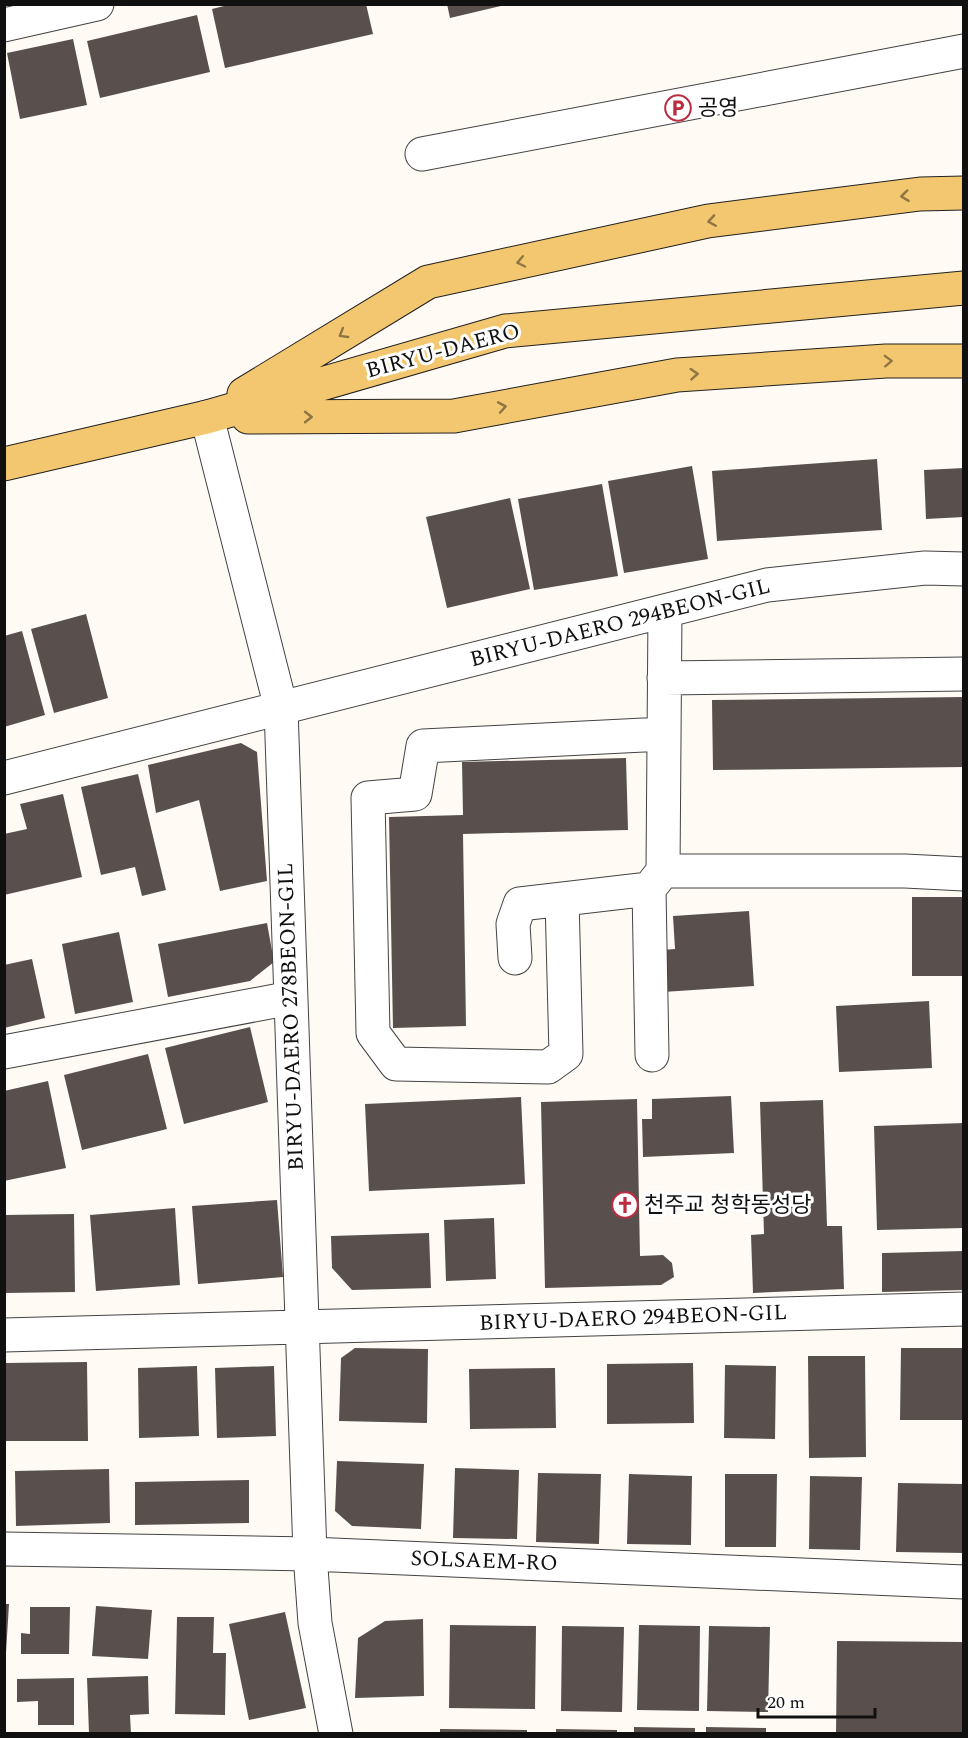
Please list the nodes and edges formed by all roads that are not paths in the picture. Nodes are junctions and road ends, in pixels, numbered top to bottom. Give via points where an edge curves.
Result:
1 (97, 4) edge
2 (4, 25) edge
3 (963, 51) edge
4 (422, 154) dead end
5 (963, 193) edge
6 (963, 288) edge
7 (963, 361) edge
8 (207, 417) junction
9 (4, 464) edge
10 (963, 569) edge
11 (665, 611) junction
12 (963, 674) edge
13 (664, 678) junction
14 (281, 708) junction
15 (664, 734) junction
16 (4, 778) edge
17 (963, 874) edge
18 (656, 880) junction
19 (562, 899) junction
20 (515, 958) dead end
21 (291, 998) junction
22 (4, 1052) edge
23 (652, 1055) dead end
24 (963, 1309) edge
25 (302, 1326) junction
26 (4, 1335) edge
27 (4, 1549) edge
28 (310, 1554) junction
29 (963, 1582) edge
30 (336, 1734) edge

1 - 2 street
3 - 4 street
5 -> 8 main road via 920,194 708,221 428,282
6 - 8 main road, BIRYU-DAERO via 505,330
8 -> 7 main road via 454,416 677,375 886,361
8 - 9 main road, BIRYU-DAERO
8 - 14 street, BIRYU-DAERO 278BEON-GIL
10 - 11 street, BIRYU-DAERO 294BEON-GIL via 925,568 767,585
11 - 13 street
11 - 14 street, BIRYU-DAERO 294BEON-GIL
12 - 13 street
13 - 15 street
14 - 16 street
14 - 21 street, BIRYU-DAERO 278BEON-GIL
15 - 18 street
15 - 19 street via 423,746 415,794 368,798 373,1033 396,1064 548,1067 566,1054
17 - 18 street via 905,871
18 - 19 street
18 - 23 street
19 - 20 street via 520,904 513,924
21 - 22 street
21 - 25 street, BIRYU-DAERO 278BEON-GIL
24 - 25 street, BIRYU-DAERO 294BEON-GIL
25 - 26 street
25 - 28 street, BIRYU-DAERO 278BEON-GIL
27 - 28 street, SOLSAEM-RO
28 - 29 street, SOLSAEM-RO
28 - 30 street, BIRYU-DAERO 278BEON-GIL via 315,1623

